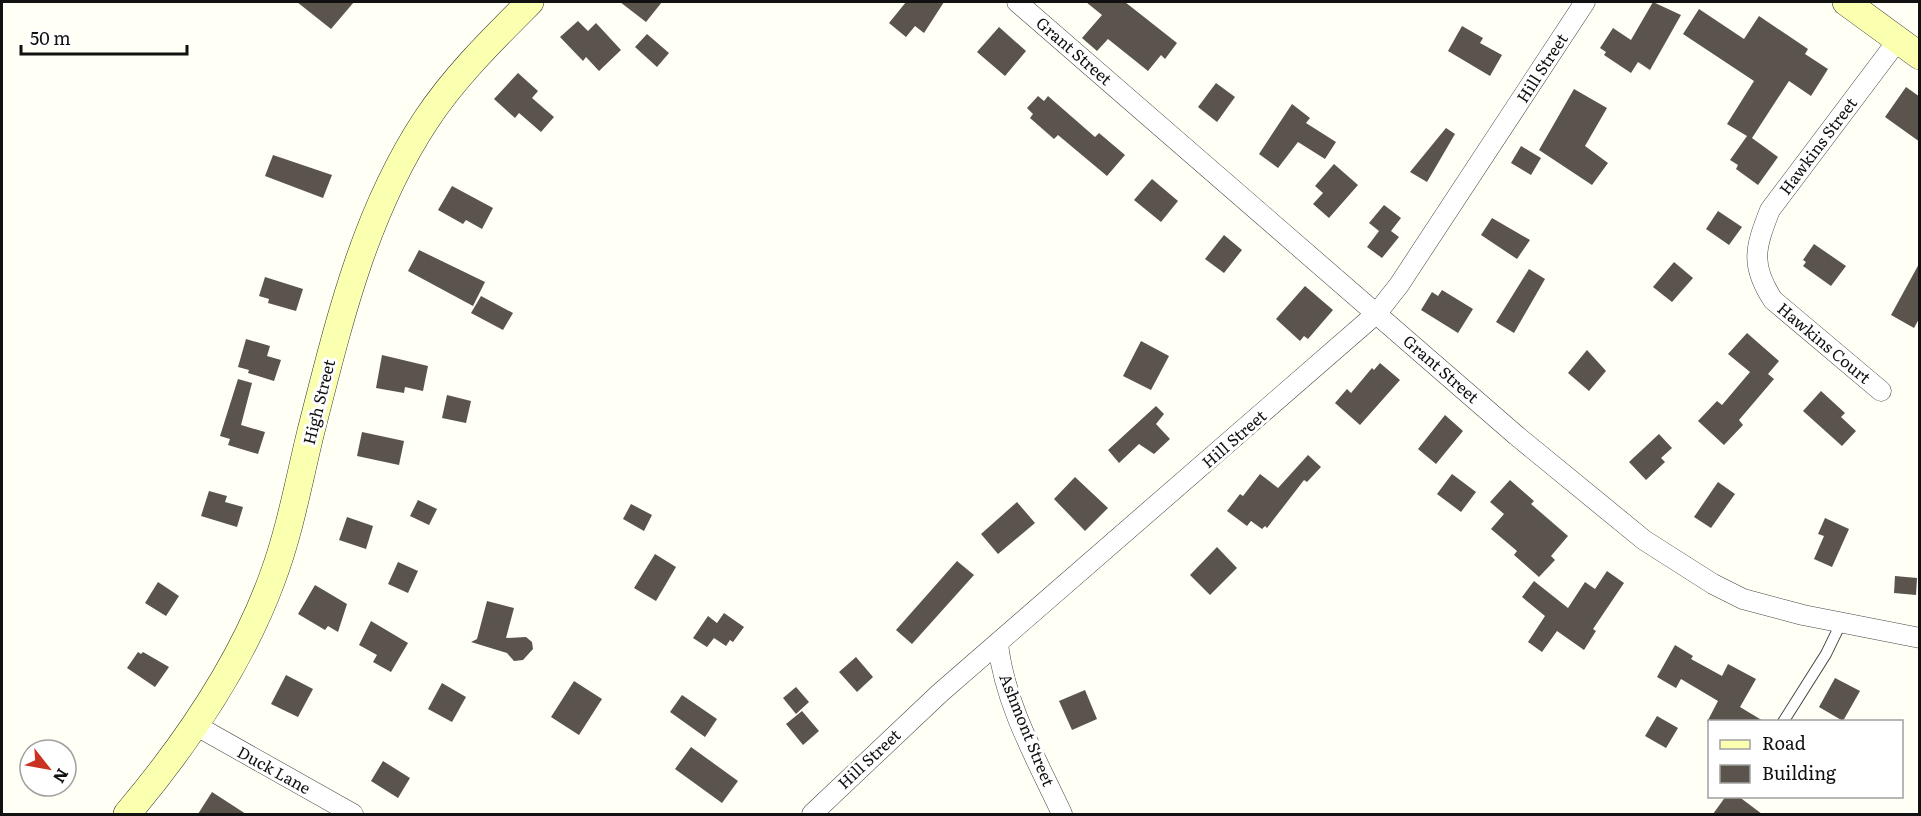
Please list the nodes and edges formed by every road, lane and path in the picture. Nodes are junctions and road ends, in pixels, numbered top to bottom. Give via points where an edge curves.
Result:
1 (530, 2) edge
2 (1017, 2) edge
3 (1585, 2) edge
4 (1846, 2) edge
5 (1898, 40) junction
6 (1920, 56) edge
7 (1755, 260) joint
8 (1377, 313) junction
9 (1881, 391) dead end
10 (1842, 620) junction
11 (1920, 638) edge
12 (998, 644) junction
13 (1784, 720) edge
14 (195, 725) junction
15 (127, 814) edge
16 (353, 814) edge
17 (812, 814) edge
18 (1062, 814) edge

1 - 14 main road, High Street via 427,118 379,206 347,294 272,578 244,643
2 - 8 street, Grant Street
3 - 8 street, Hill Street
4 - 5 main road
5 - 6 main road
5 - 7 street, Hawkins Street via 1770,210
7 - 9 street, Hawkins Court via 1761,281 1773,300
8 - 10 street, Grant Street via 1592,498 1684,567 1743,599 1803,615
8 - 12 street, Hill Street
10 - 11 street, Grant Street
10 - 13 lane via 1826,654
12 - 17 street, Hill Street
12 - 18 street, Ashmont Street via 1002,674 1014,708
14 - 15 main road, High Street
14 - 16 street, Duck Lane

